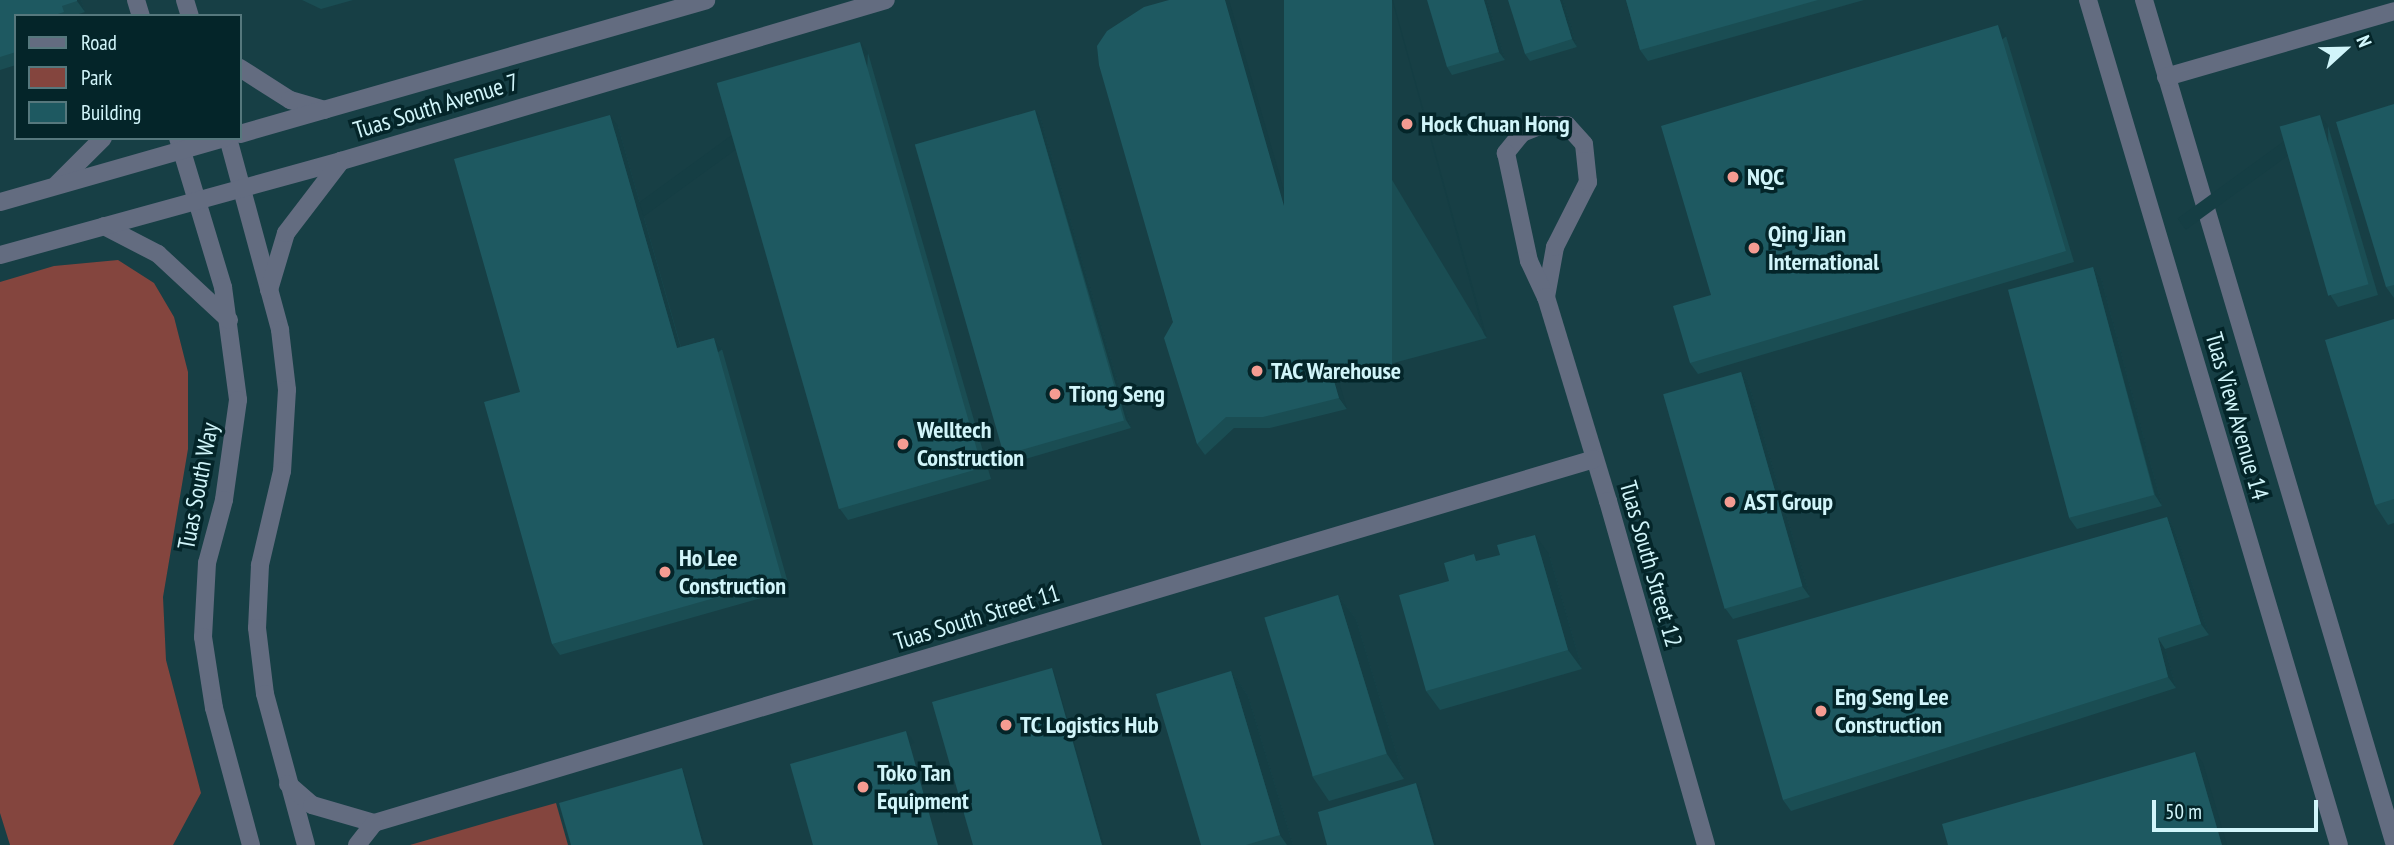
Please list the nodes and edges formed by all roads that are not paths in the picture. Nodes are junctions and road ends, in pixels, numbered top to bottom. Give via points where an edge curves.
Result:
1 (706, 0) edge
2 (886, 0) edge
3 (2088, 0) edge
4 (2144, 0) edge
5 (2394, 11) edge
6 (242, 69) edge
7 (2166, 76) junction
8 (326, 110) junction
9 (242, 133) edge
10 (101, 140) edge
11 (213, 140) edge
12 (227, 140) edge
13 (180, 145) edge
14 (341, 161) junction
15 (239, 186) junction
16 (55, 187) junction
17 (195, 199) junction
18 (0, 202) edge
19 (104, 226) junction
20 (0, 256) edge
21 (268, 295) junction
22 (1546, 297) junction
23 (229, 320) junction
24 (1594, 459) junction
25 (288, 784) junction
26 (374, 822) junction
27 (2394, 842) edge
28 (251, 845) edge
29 (306, 845) edge
30 (356, 845) edge
31 (1706, 845) edge
32 (2339, 845) edge

1 - 8 street, Tuas South Avenue 7
2 - 14 street, Tuas South Avenue 7
3 - 32 street, Tuas View Avenue 14
4 - 7 street, Tuas View Avenue 14
5 - 7 street
6 - 8 street via 290,100
7 - 27 street, Tuas View Avenue 14
8 - 9 street, Tuas South Avenue 7
10 - 16 street
11 - 13 street
12 - 15 street
13 - 16 street
13 - 17 street, Tuas South Way
14 - 15 street, Tuas South Avenue 7
14 - 21 street via 286,233
15 - 17 street, Tuas South Avenue 7
15 - 21 street
16 - 18 street
17 - 19 street, Tuas South Avenue 7
17 - 23 street, Tuas South Way
19 - 20 street, Tuas South Avenue 7
19 - 23 street via 158,254
21 - 25 street via 280,330 287,390 282,471 260,565 257,628 265,694
22 - 22 street, Tuas South Street 12 via 1529,261 1506,153 1522,133 1542,125 1567,125 1584,144 1588,182 1555,247
22 - 24 street, Tuas South Street 12
23 - 28 street, Tuas South Way via 238,400 224,500 208,563 202,638 214,708
24 - 26 street, Tuas South Street 11
24 - 31 street, Tuas South Street 12
25 - 26 street via 312,805
25 - 29 street
26 - 30 street

